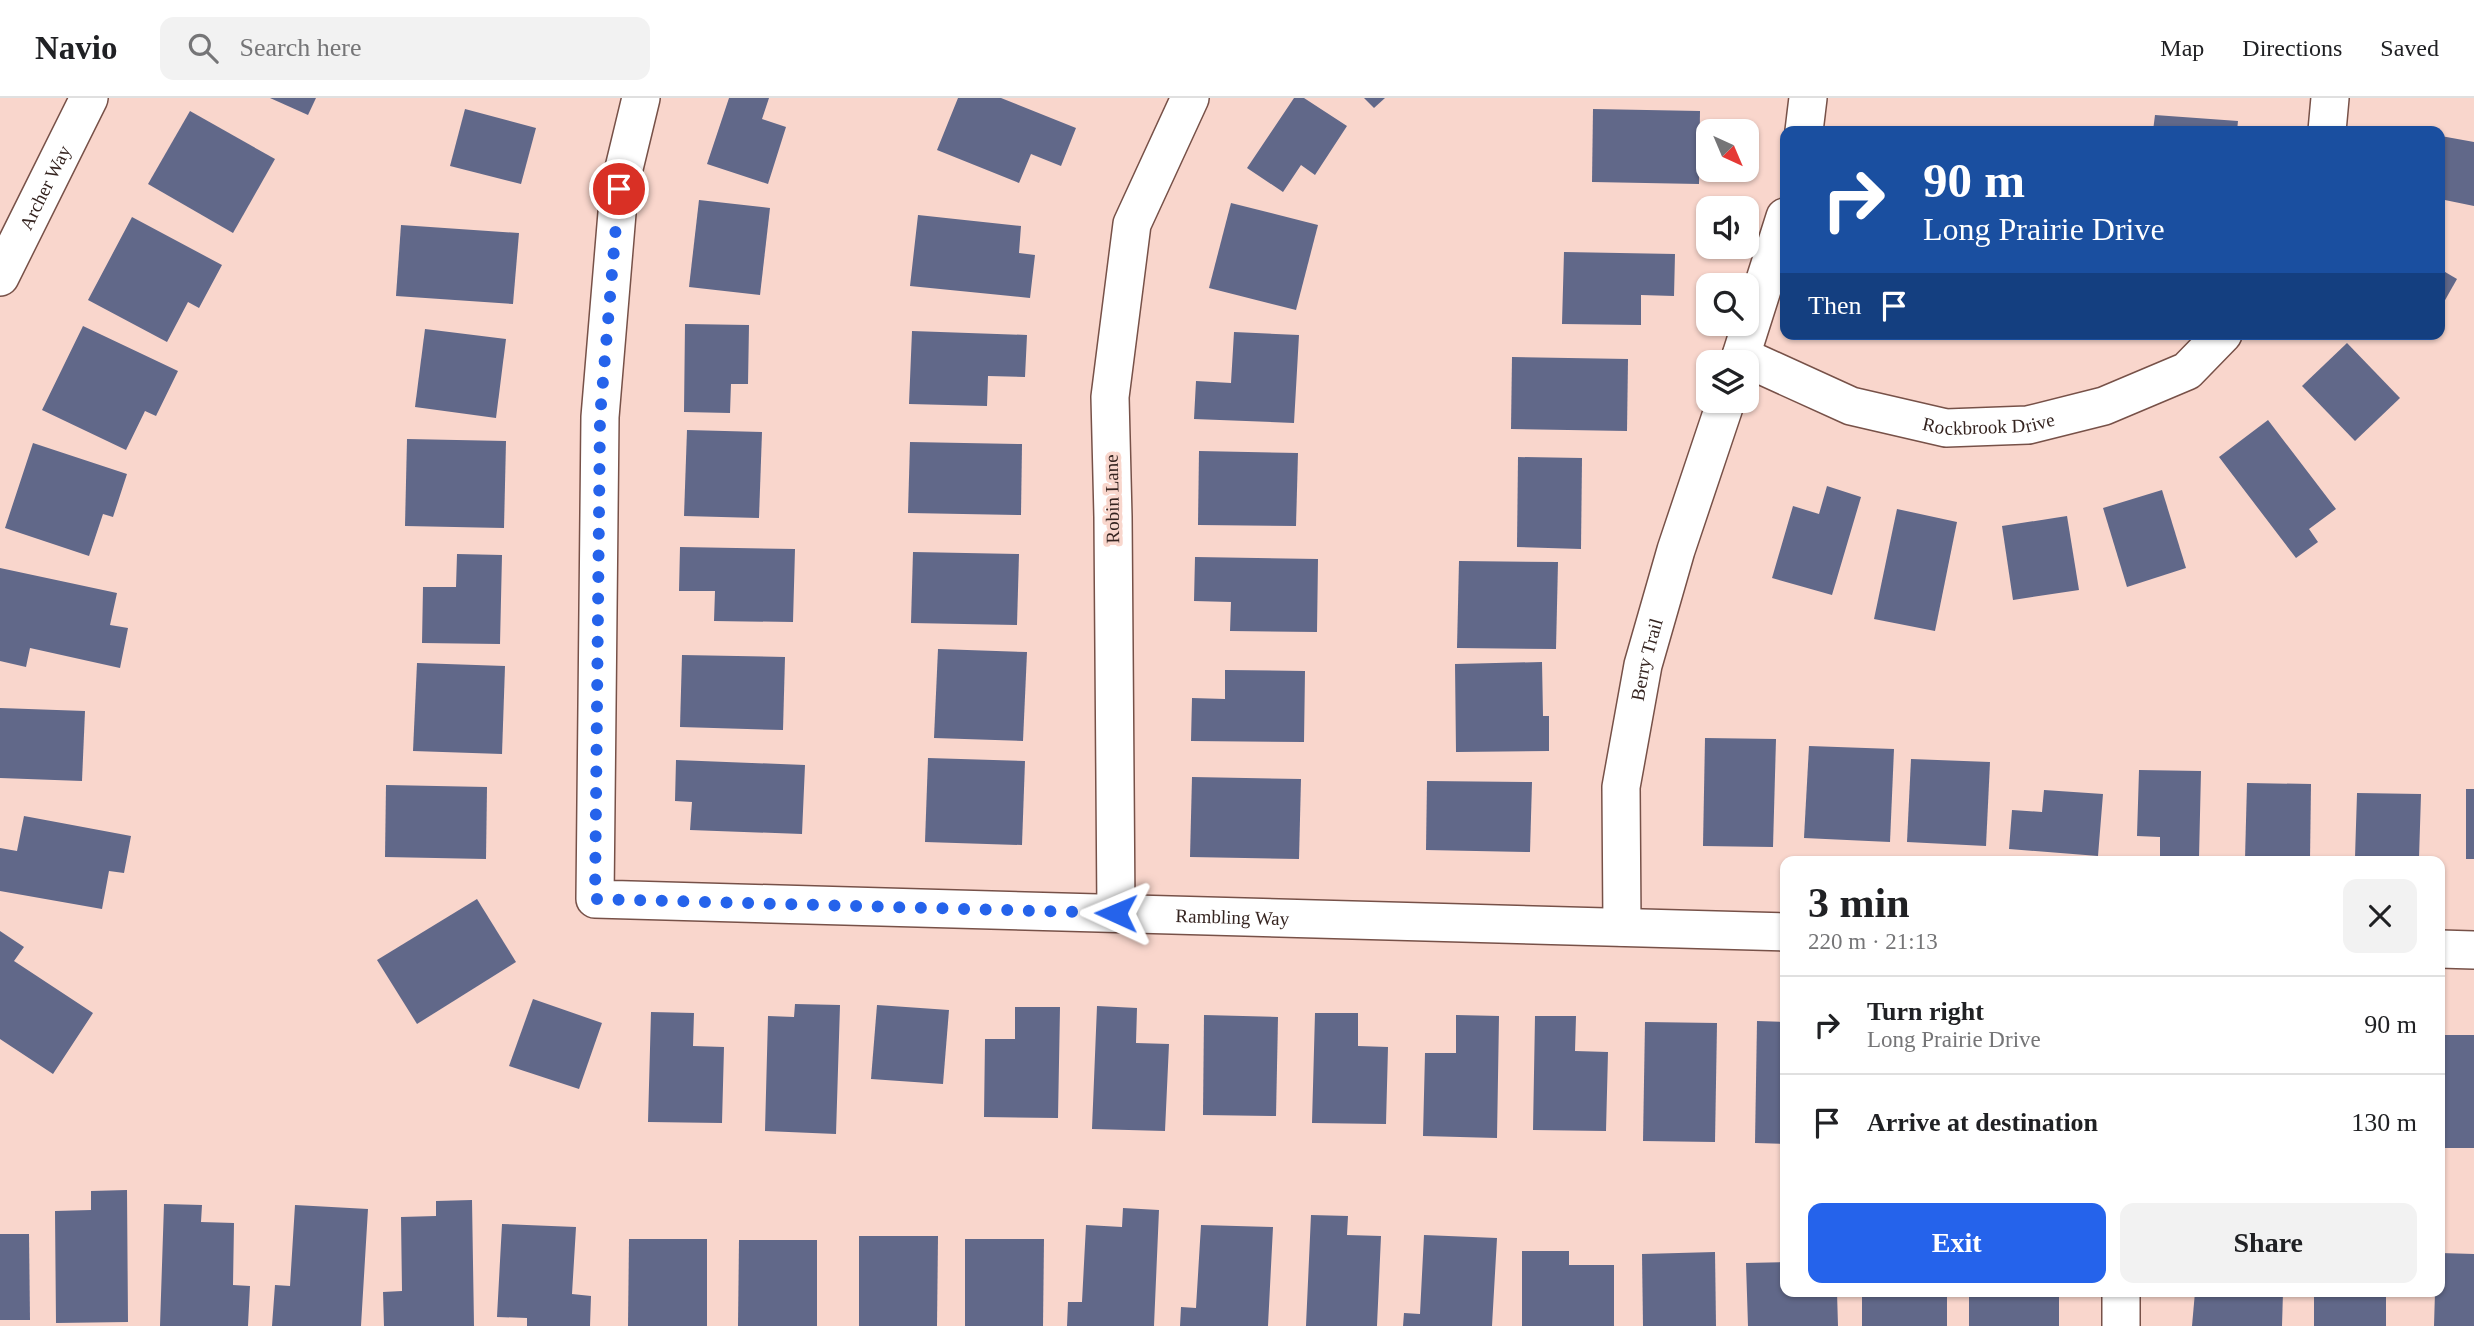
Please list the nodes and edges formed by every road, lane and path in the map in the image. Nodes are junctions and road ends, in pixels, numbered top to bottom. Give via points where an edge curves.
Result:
1 (89, 98) edge
2 (641, 98) edge
3 (1190, 98) edge
4 (1808, 98) edge
5 (2330, 98) edge
6 (1805, 126) edge
7 (2327, 126) edge
8 (1780, 233) edge
9 (0, 277) edge
10 (2217, 340) edge
11 (1743, 350) edge
12 (1759, 367) edge
13 (1722, 413) edge
14 (1116, 913) junction
15 (1622, 928) junction
16 (1780, 932) edge
17 (2445, 950) edge
18 (2474, 950) edge
19 (2121, 1297) edge
20 (2121, 1326) edge

1 - 9 street, Archer Way
2 - 14 street, Rambling Way via 619,189 600,417 595,899
3 - 14 street, Robin Lane via 1132,223 1110,397
4 - 6 street
5 - 7 street
8 - 11 street
10 - 12 street, Rockbrook Drive via 2186,371 2104,406 2028,425 1946,428 1851,406
13 - 15 street, Berry Trail via 1643,665 1621,787
14 - 15 street, Rambling Way
15 - 16 street, Rambling Way
17 - 18 street
19 - 20 street

